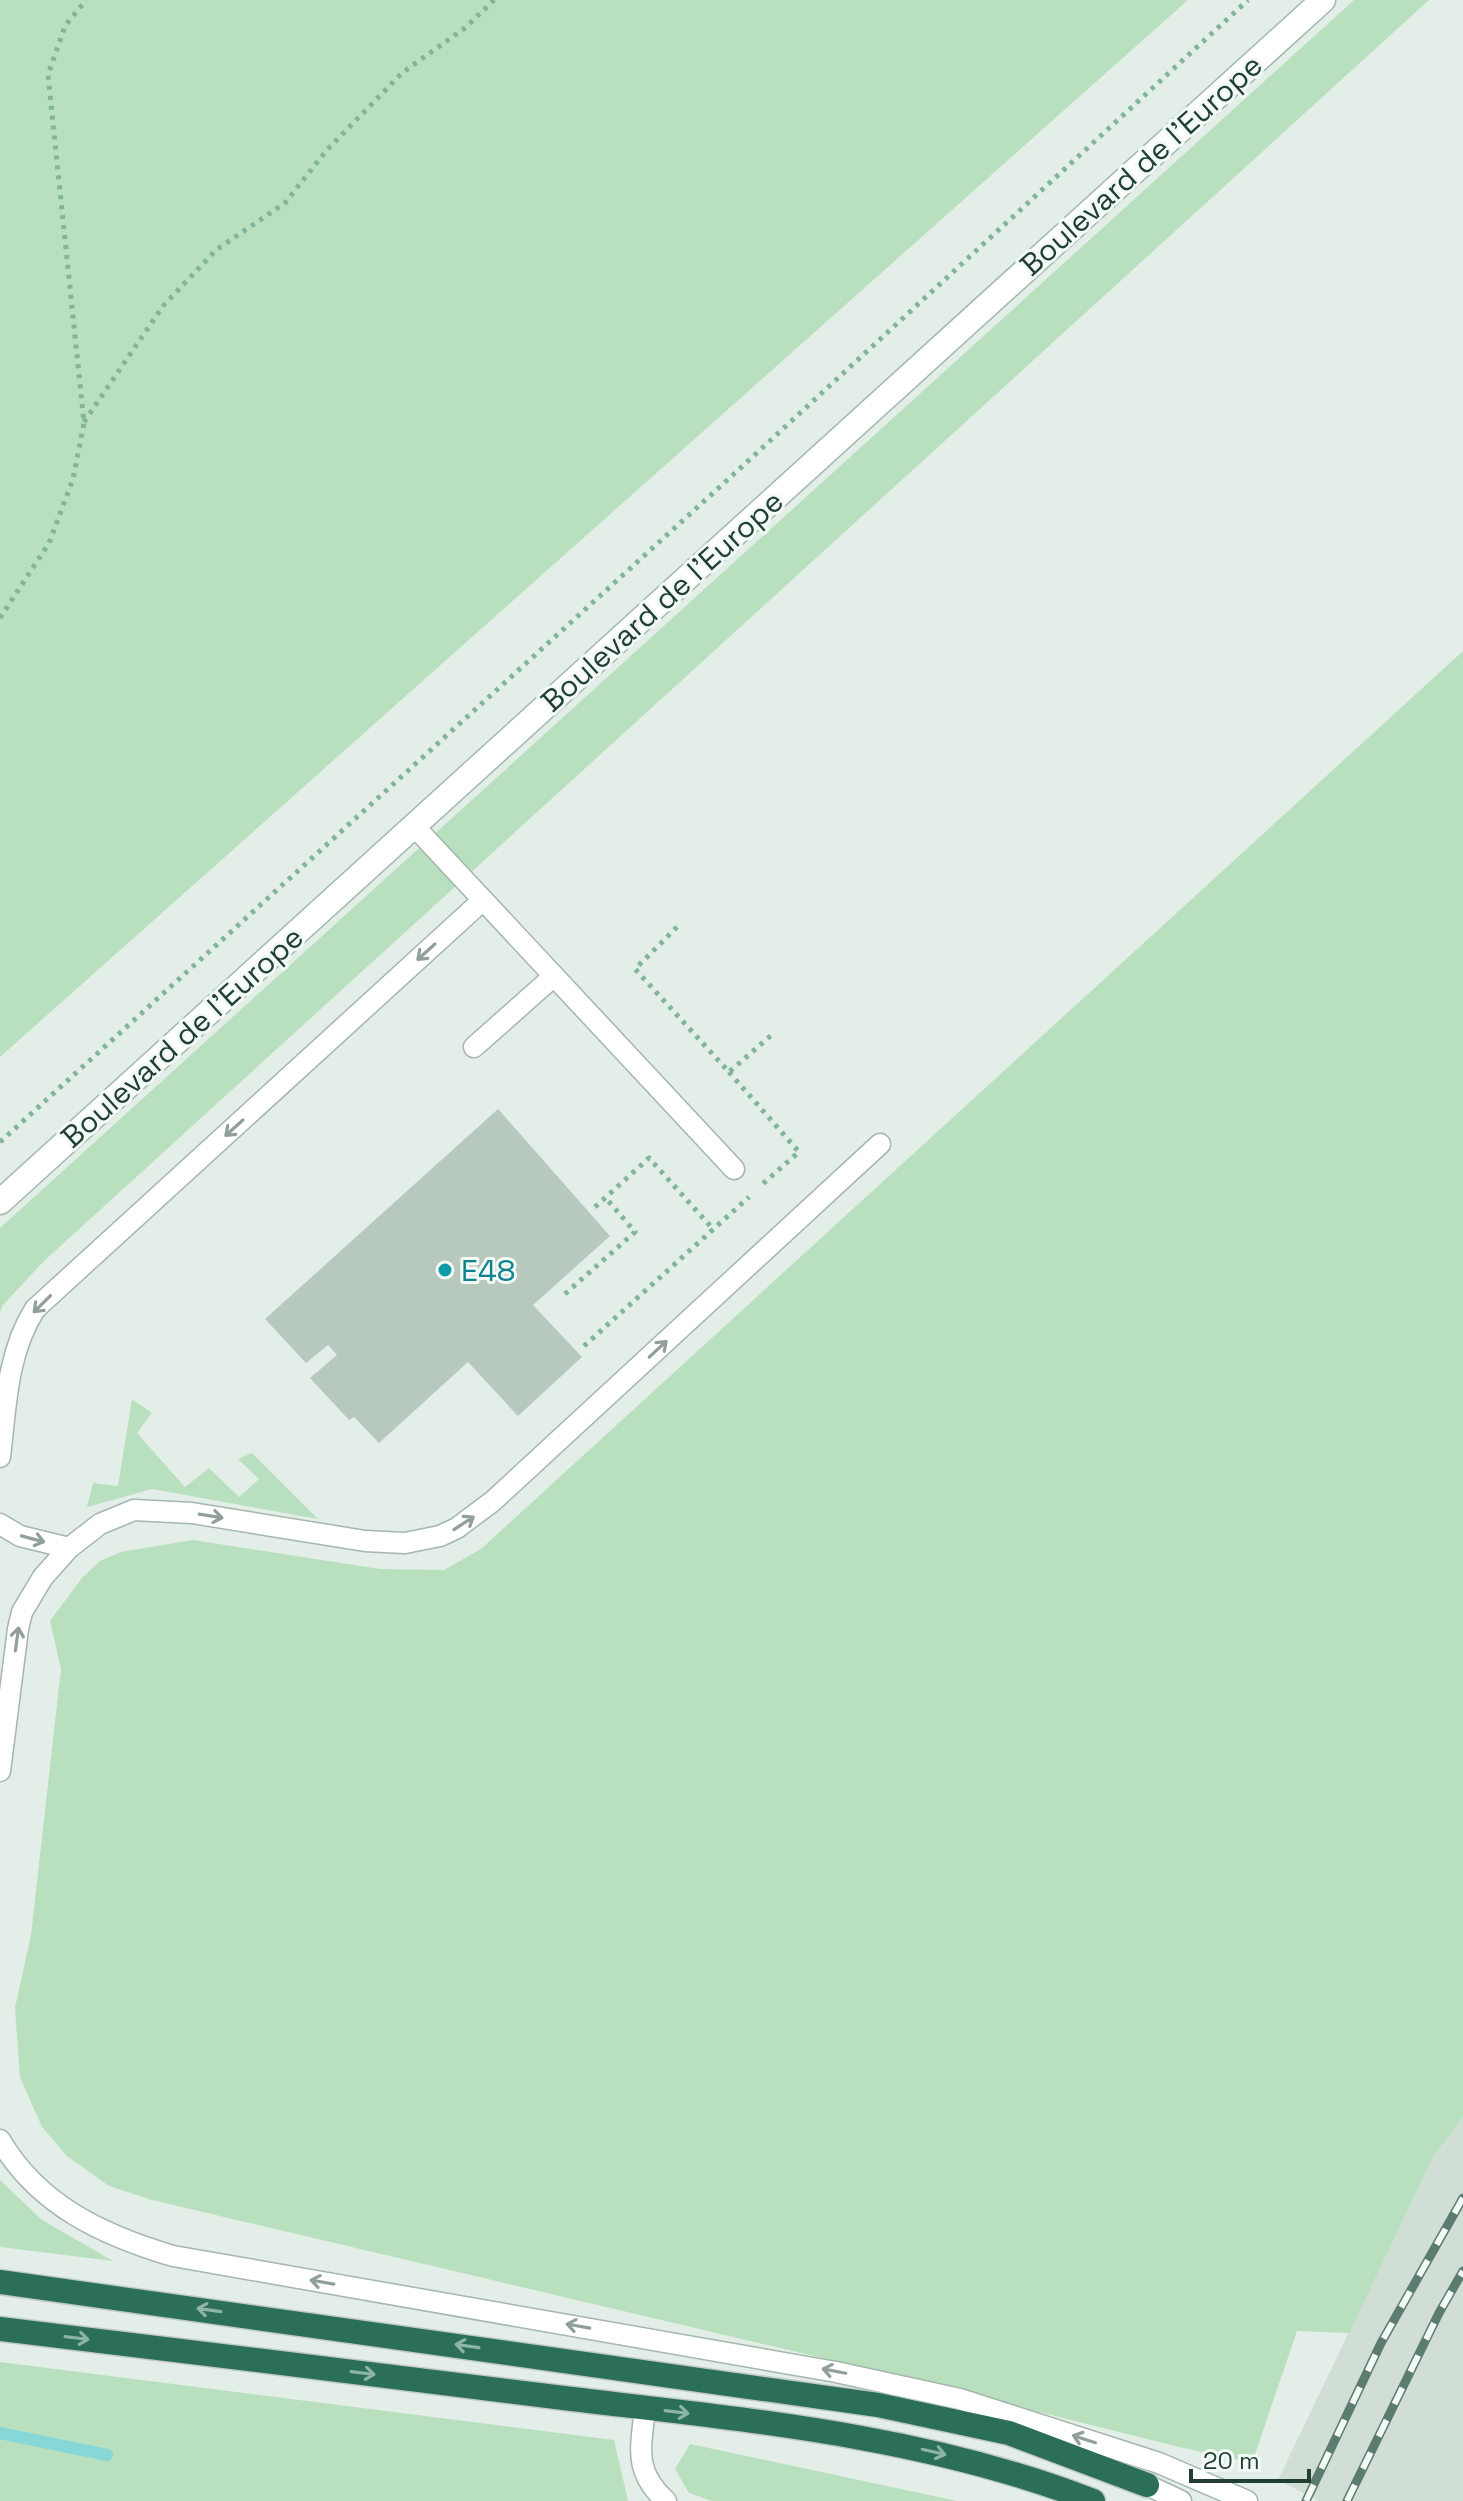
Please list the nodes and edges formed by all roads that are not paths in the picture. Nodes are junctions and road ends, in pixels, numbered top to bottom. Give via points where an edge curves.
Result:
1 (1323, 0) edge
2 (414, 826) junction
3 (483, 900) junction
4 (554, 976) junction
5 (474, 1047) dead end
6 (880, 1144) dead end
7 (734, 1169) dead end
8 (0, 1202) edge
9 (0, 1457) edge
10 (0, 1524) edge
11 (69, 1548) junction
12 (0, 1771) edge
13 (0, 2140) edge
14 (0, 2282) edge
15 (0, 2329) edge
16 (645, 2408) junction
17 (1147, 2485) joint
18 (666, 2501) edge
19 (1093, 2501) edge
20 (1181, 2501) edge
21 (1247, 2501) edge

1 - 2 main road, Boulevard de l'Europe
2 - 3 lane
2 - 8 main road, Boulevard de l'Europe
3 - 4 lane
3 -> 9 lane via 35,1309 14,1353
4 - 5 lane
4 - 7 lane
11 -> 6 lane via 100,1524 134,1510 192,1513 385,1543 422,1541 457,1528 493,1501
10 -> 11 lane via 20,1536
12 -> 11 lane via 22,1612
21 -> 13 lane via 1159,2463 960,2399 836,2372 173,2256 128,2243 69,2213 36,2187
17 -> 14 highway via 1009,2433 878,2405
15 -> 16 highway
16 - 18 lane via 640,2461 650,2486
16 -> 19 highway via 913,2447 1035,2479
17 - 20 lane

